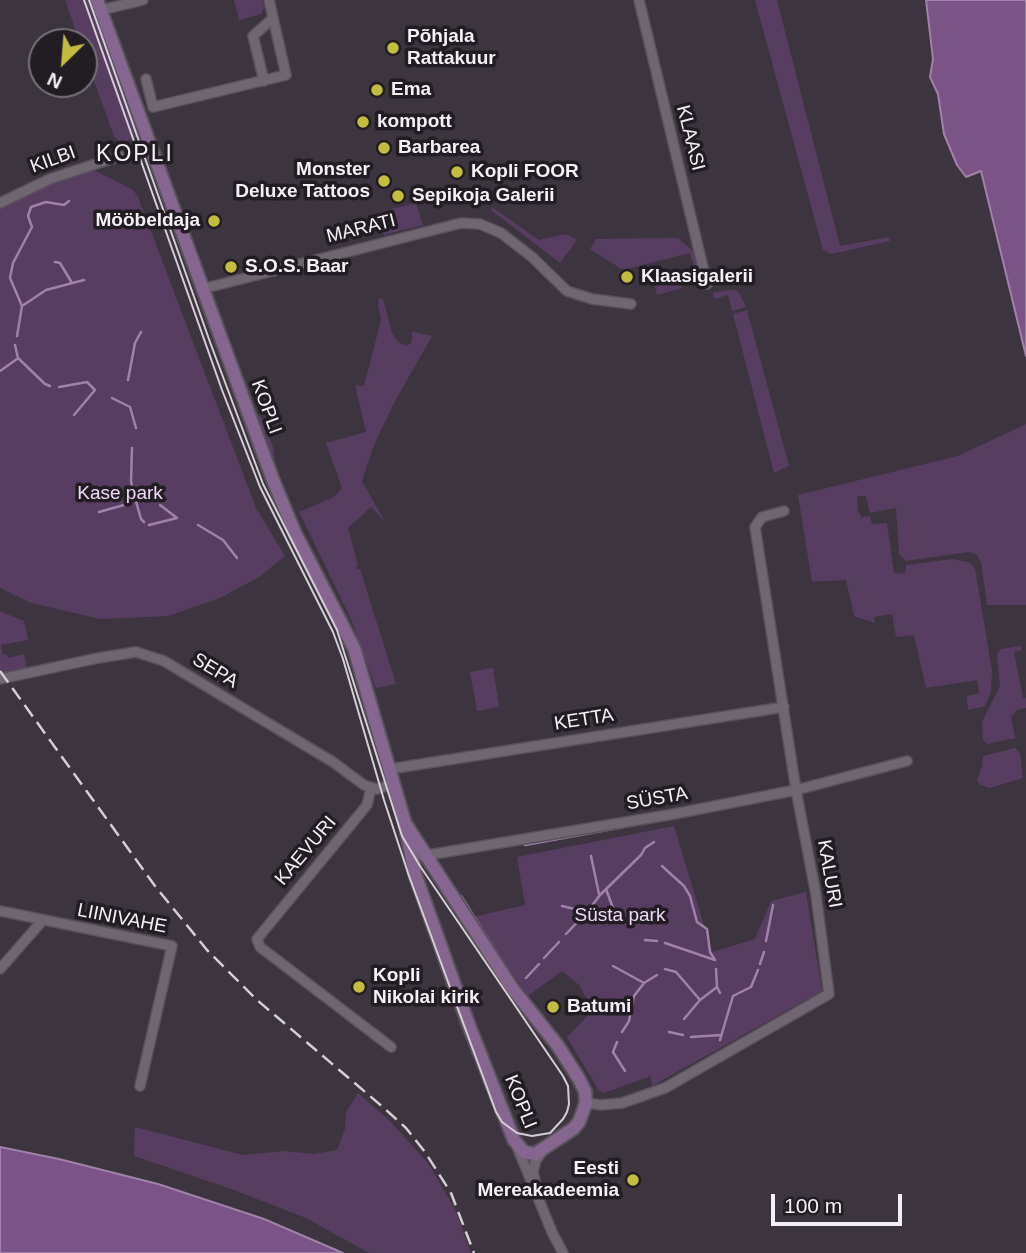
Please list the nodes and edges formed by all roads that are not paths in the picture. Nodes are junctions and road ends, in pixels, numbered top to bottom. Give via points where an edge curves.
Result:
1 (144, 0) edge
2 (269, 0) edge
3 (639, 0) edge
4 (99, 5) edge
5 (273, 18) junction
6 (146, 79) dead end
7 (264, 81) junction
8 (120, 156) dead end
9 (0, 203) edge
10 (707, 284) dead end
11 (202, 289) junction
12 (631, 304) dead end
13 (783, 511) dead end
14 (0, 679) edge
15 (784, 707) junction
16 (907, 761) dead end
17 (390, 769) junction
18 (394, 784) junction
19 (371, 788) junction
20 (796, 790) junction
21 (405, 823) junction
22 (426, 856) junction
23 (411, 858) junction
24 (0, 911) edge
25 (42, 920) junction
26 (0, 970) edge
27 (391, 1047) dead end
28 (140, 1086) dead end
29 (586, 1103) junction
30 (518, 1147) junction
31 (543, 1150) junction
32 (539, 1200) junction
33 (563, 1253) edge

1 - 4 street
2 - 5 street
3 - 10 street, KLAASI
4 - 11 street, KOPLI
5 - 7 street via 253,36
5 - 7 street via 286,75
6 - 7 street via 153,107
8 - 9 street, KILBI via 50,179
11 - 12 street, MARATI via 461,223 480,224 501,233 567,291
11 - 17 street, KOPLI via 295,533 354,648
13 - 15 street, KALURI via 762,517 755,527
14 - 19 street, SEPA via 136,652 164,661
15 - 17 street, KETTA
15 - 20 street, KALURI
16 - 20 street, SÜSTA
17 - 18 street, KOPLI
18 - 19 street
18 - 21 street, KOPLI
19 - 27 street, KAEVURI via 367,805 257,939 260,947
20 - 22 street, SÜSTA
20 - 29 street, KALURI via 828,994 664,1088 622,1103
21 - 22 street, KOPLI
21 - 23 street, KOPLI
22 - 23 street, SÜSTA
22 - 29 street, KOPLI via 512,988 558,1046 579,1079
23 - 30 street, KOPLI via 437,940
24 - 25 street, LIINIVAHE
25 - 26 street
25 - 28 street, LIINIVAHE via 172,946
29 - 31 street, KOPLI via 573,1129
30 - 31 street, KOPLI via 529,1154
30 - 32 street
31 - 32 street via 533,1171
32 - 33 street

